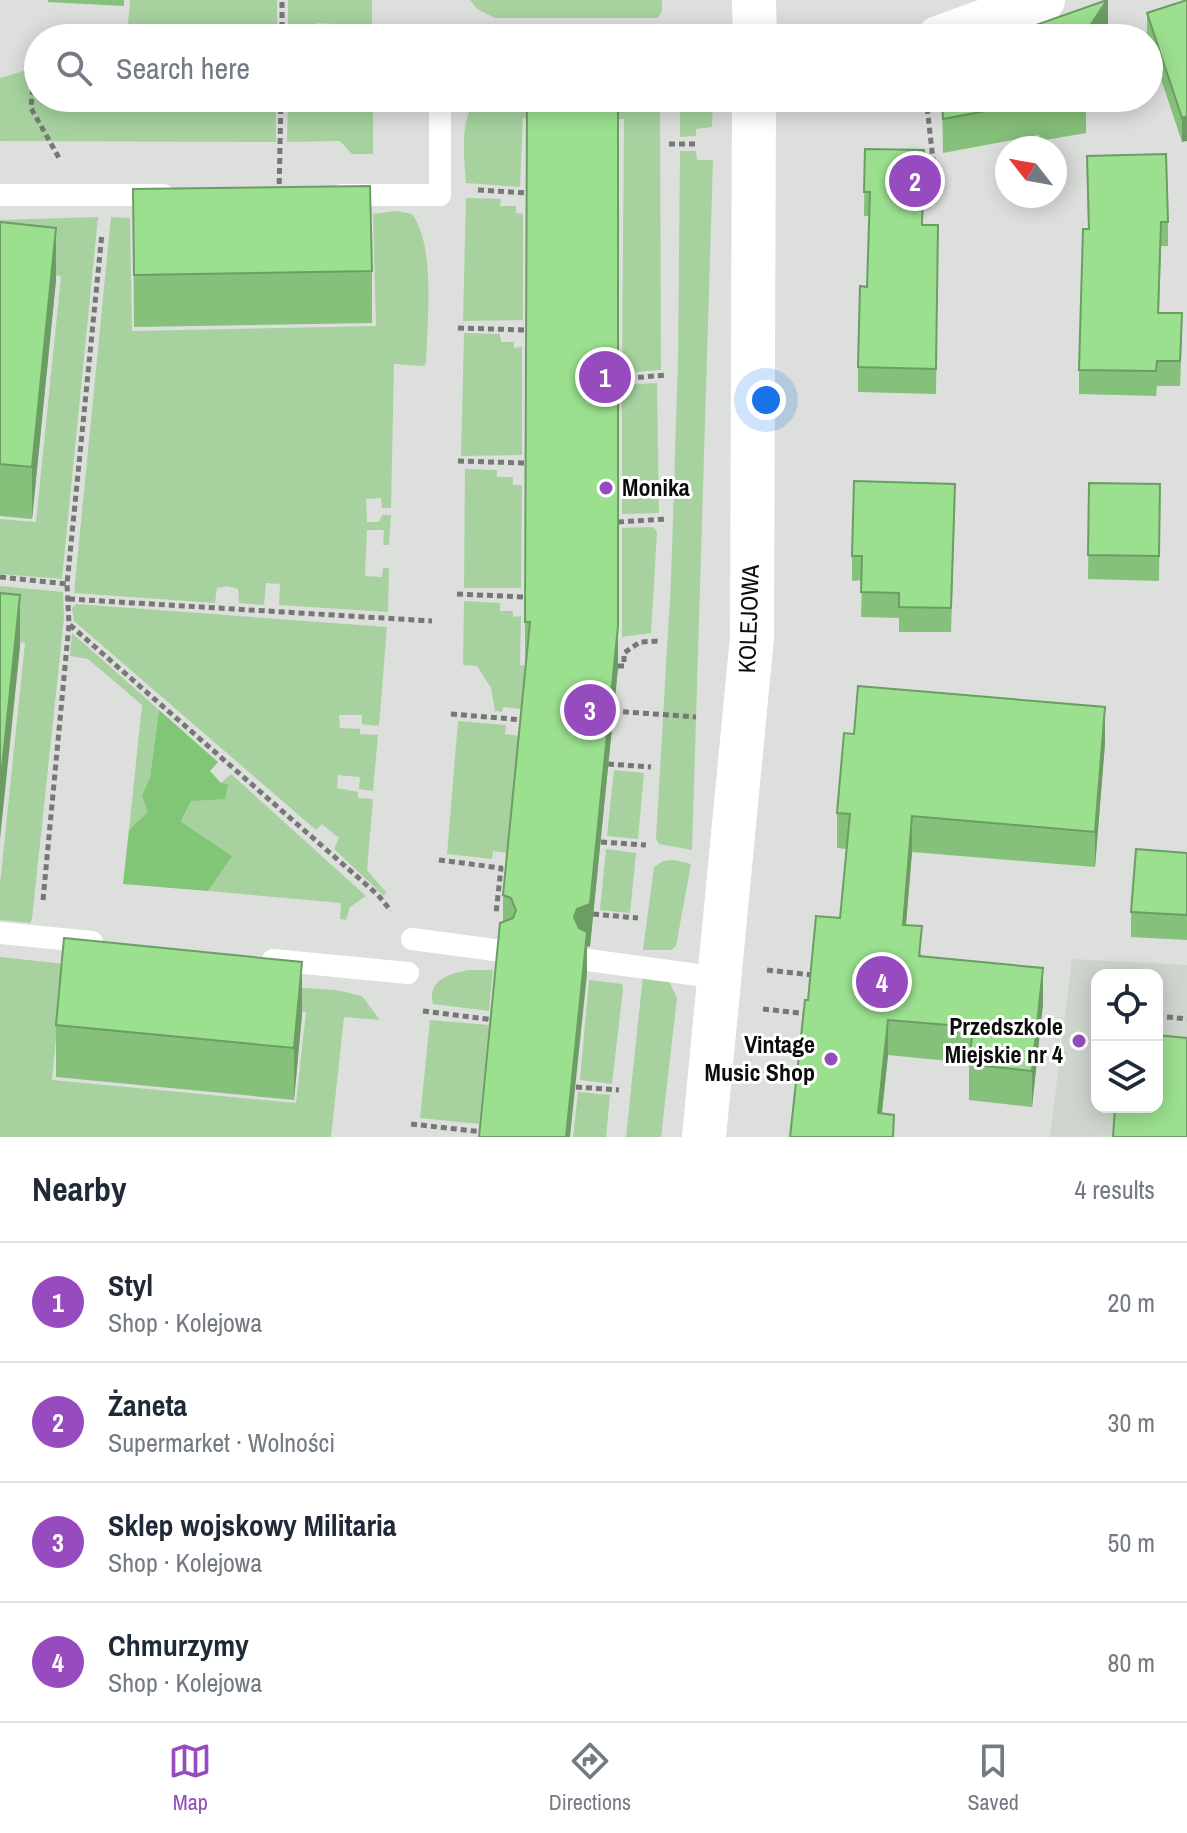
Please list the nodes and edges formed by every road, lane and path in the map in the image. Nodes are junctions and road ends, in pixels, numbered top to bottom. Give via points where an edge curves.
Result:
1 (282, 0) edge
2 (754, 0) edge
3 (1043, 0) edge
4 (282, 24) edge
5 (755, 24) edge
6 (977, 24) edge
7 (33, 112) edge
8 (281, 112) edge
9 (440, 112) edge
10 (754, 112) edge
11 (928, 112) edge
12 (669, 144) dead end
13 (696, 144) dead end
14 (934, 168) dead end
15 (471, 189) dead end
16 (527, 193) edge
17 (0, 195) edge
18 (79, 195) junction
19 (105, 195) junction
20 (184, 195) edge
21 (279, 195) joint
22 (458, 328) dead end
23 (526, 330) edge
24 (667, 375) dead end
25 (618, 379) edge
26 (458, 461) dead end
27 (525, 463) edge
28 (666, 519) dead end
29 (618, 522) edge
30 (0, 577) edge
31 (67, 584) junction
32 (457, 594) dead end
33 (525, 597) edge
34 (69, 599) junction
35 (432, 621) dead end
36 (69, 624) junction
37 (659, 641) dead end
38 (618, 666) edge
39 (613, 711) edge
40 (451, 714) dead end
41 (696, 717) dead end
42 (524, 720) edge
43 (608, 764) edge
44 (651, 767) dead end
45 (601, 842) edge
46 (646, 845) dead end
47 (439, 860) dead end
48 (501, 868) junction
49 (509, 868) edge
50 (593, 914) edge
51 (496, 915) dead end
52 (638, 918) dead end
53 (0, 933) edge
54 (39, 937) junction
55 (412, 939) joint
56 (116, 944) edge
57 (502, 951) edge
58 (254, 958) edge
59 (588, 960) edge
60 (765, 970) dead end
61 (408, 973) dead end
62 (813, 975) edge
63 (720, 978) junction
64 (761, 1008) dead end
65 (423, 1011) dead end
66 (810, 1014) edge
67 (1163, 1017) edge
68 (1187, 1019) edge
69 (495, 1020) edge
70 (758, 1048) dead end
71 (803, 1053) edge
72 (576, 1087) edge
73 (619, 1090) dead end
74 (411, 1124) dead end
75 (483, 1132) edge
76 (704, 1137) edge

1 - 4 path
2 - 5 street
3 - 6 street
7 - 18 path
8 - 21 path
9 - 21 lane via 440,195
10 - 63 street, KOLEJOWA via 752,637
11 - 14 path
12 - 13 path
15 - 16 path
17 - 18 lane
18 - 19 lane
19 - 20 lane
19 - 31 path
22 - 23 path
24 - 25 path
26 - 27 path
28 - 29 path
30 - 31 path
31 - 34 path
32 - 33 path
34 - 35 path
34 - 36 path
36 - 54 path
36 - 55 path via 378,895
37 - 38 path via 640,642 624,653 624,666
39 - 41 path
40 - 42 path
43 - 44 path
45 - 46 path
47 - 48 path
48 - 49 path
48 - 51 path
50 - 52 path
53 - 54 lane
54 - 56 lane
55 - 57 lane
58 - 61 lane
59 - 63 lane
60 - 62 path
63 - 76 street, KOLEJOWA
64 - 66 path
65 - 69 path
67 - 68 path
70 - 71 path
72 - 73 path
74 - 75 path

